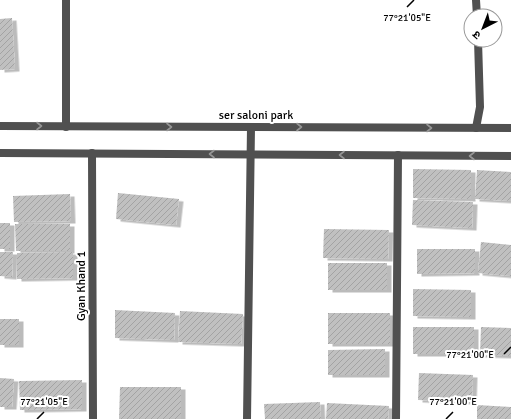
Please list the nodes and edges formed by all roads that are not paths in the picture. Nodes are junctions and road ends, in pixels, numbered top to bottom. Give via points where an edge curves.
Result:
1 (66, 0) edge
2 (478, 48) edge
3 (0, 126) edge
4 (66, 126) junction
5 (252, 127) junction
6 (476, 128) junction
7 (511, 128) edge
8 (0, 153) edge
9 (92, 153) junction
10 (251, 154) junction
11 (398, 155) junction
12 (511, 156) edge
13 (93, 419) edge
14 (247, 419) edge
15 (396, 419) edge

1 - 4 street
2 - 6 street via 480,106
3 -> 4 street, ser saloni park
4 -> 5 street, ser saloni park
5 -> 6 street, ser saloni park
5 - 10 street
6 - 7 street, ser saloni park
8 - 9 street
10 -> 9 street
9 - 13 street, Gyan Khand 1
11 -> 10 street
10 - 14 street
12 -> 11 street
11 - 15 street

